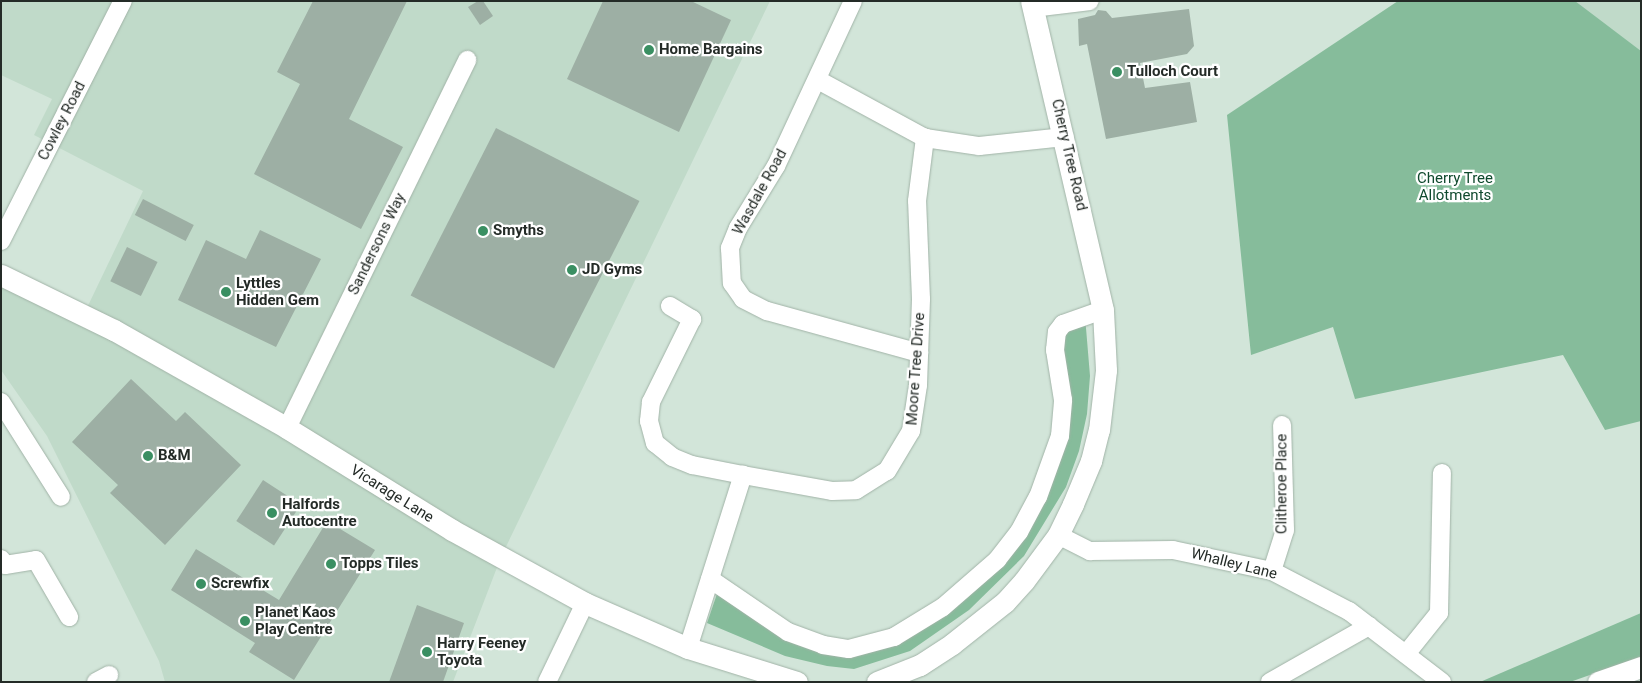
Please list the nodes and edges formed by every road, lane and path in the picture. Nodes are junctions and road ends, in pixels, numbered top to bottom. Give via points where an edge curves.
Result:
1 (123, 1) edge
2 (853, 1) edge
3 (1090, 1) edge
4 (1032, 4) edge
5 (467, 60) dead end
6 (818, 80) junction
7 (1065, 137) junction
8 (925, 138) junction
9 (1, 241) edge
10 (1, 275) edge
11 (670, 306) dead end
12 (1103, 310) junction
13 (919, 353) junction
14 (1, 402) edge
15 (1282, 425) dead end
16 (287, 428) junction
17 (1442, 473) dead end
18 (743, 475) junction
19 (61, 497) dead end
20 (1058, 535) junction
21 (3, 562) edge
22 (1272, 570) junction
23 (710, 579) junction
24 (585, 603) junction
25 (68, 617) dead end
26 (1369, 626) junction
27 (688, 648) junction
28 (1406, 654) junction
29 (1641, 667) edge
30 (886, 680) edge
31 (547, 682) edge
32 (797, 682) edge
33 (1270, 682) edge
34 (1442, 682) edge
35 (1598, 682) edge

1 - 9 street, Cowley Road
2 - 6 street, Wasdale Road
3 - 4 street
4 - 7 street, Cherry Tree Road
5 - 16 street, Sandersons Way
6 - 8 street
6 - 13 street, Wasdale Road via 776,166 738,228 730,248 732,283 743,299 767,311
7 - 8 street via 979,146
7 - 12 street, Cherry Tree Road
8 - 13 street, Moore Tree Drive via 916,201
10 - 16 street, Vicarage Lane via 114,330
11 - 18 street, Moore Tree Drive via 692,319 651,402 648,421 655,443 672,457 692,465
12 - 20 street, Cherry Tree Road via 1106,370 1099,430 1083,485
12 - 23 street via 1063,324 1057,332 1055,350 1063,400 1060,436 1038,497 1019,532 997,560 943,607 894,636 850,649 823,645 788,632
13 - 18 street, Moore Tree Drive via 911,431 892,465 879,478 856,490 840,492
14 - 19 street
15 - 22 street, Clitheroe Place via 1285,530
16 - 24 street, Vicarage Lane via 452,530
17 - 28 street via 1439,613
18 - 23 street
20 - 22 street, Whalley Lane via 1090,551 1187,551
20 - 30 street, Cherry Tree Road via 1004,602 952,644
21 - 25 street via 36,560
22 - 26 street, Whalley Lane via 1349,610
23 - 27 street
24 - 27 street, Vicarage Lane
24 - 31 street
26 - 28 street, Whalley Lane
26 - 33 street
27 - 32 street, Vicarage Lane
28 - 34 street, Whalley Lane
29 - 35 street

